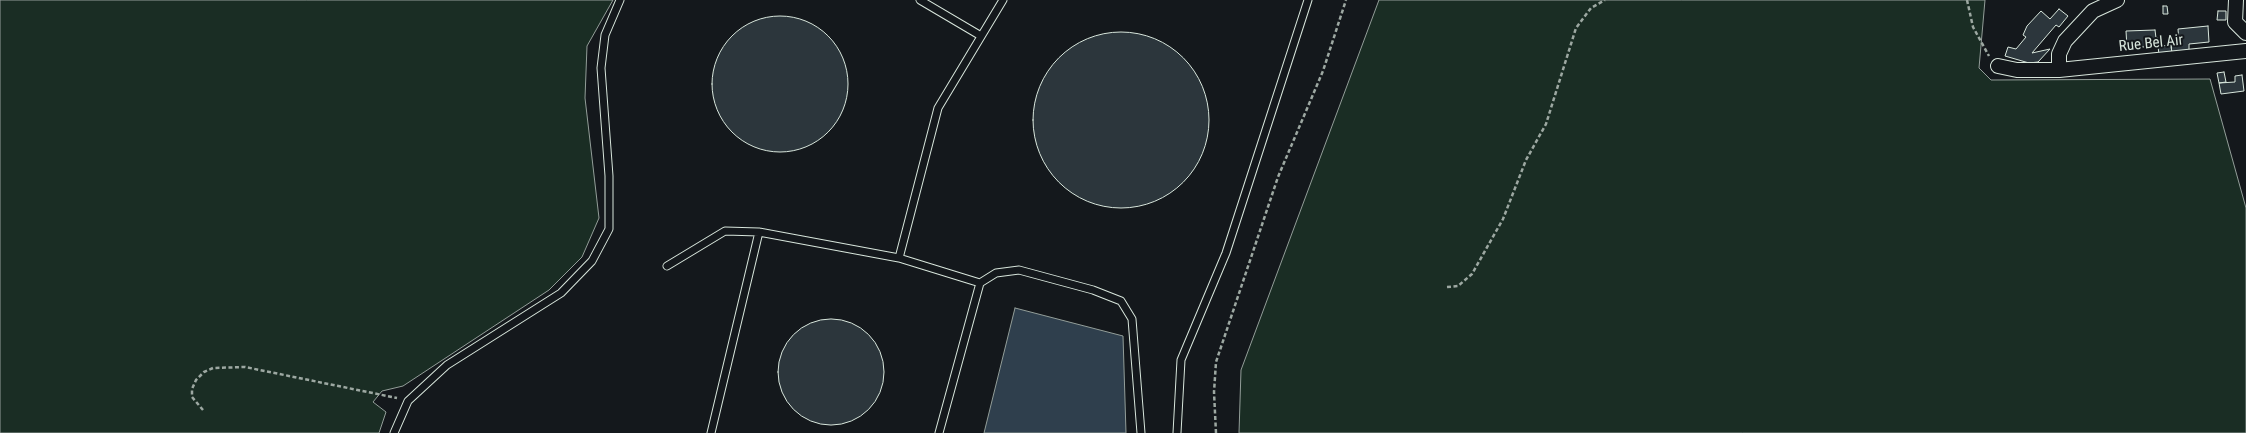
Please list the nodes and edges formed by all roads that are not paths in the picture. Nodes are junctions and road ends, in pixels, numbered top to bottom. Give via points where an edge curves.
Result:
1 (620, 0) edge
2 (920, 0) edge
3 (1003, 0) edge
4 (1308, 0) edge
5 (2118, 0) edge
6 (2236, 0) edge
7 (2246, 33) edge
8 (981, 36) junction
9 (2246, 51) edge
10 (1998, 66) road end
11 (2059, 70) junction
12 (758, 232) junction
13 (899, 258) junction
14 (667, 266) dead end
15 (980, 283) junction
16 (394, 433) edge
17 (711, 433) edge
18 (939, 433) edge
19 (1141, 433) edge
20 (1177, 433) edge

1 - 16 lane via 605,35 601,68 609,176 609,229 592,261 561,294 447,365 408,401
2 - 8 lane
3 - 8 lane
4 - 20 lane via 1226,253 1181,360
5 - 11 street via 2093,11 2065,41 2059,54
6 - 7 street via 2235,22
8 - 13 lane via 938,108
9 - 11 street, Rue Bel Air
10 - 11 street, Rue Bel Air
12 - 13 lane
12 - 14 lane via 725,231
12 - 17 lane
13 - 15 lane
15 - 18 lane
15 - 19 lane via 996,273 1019,270 1093,290 1120,301 1132,319

